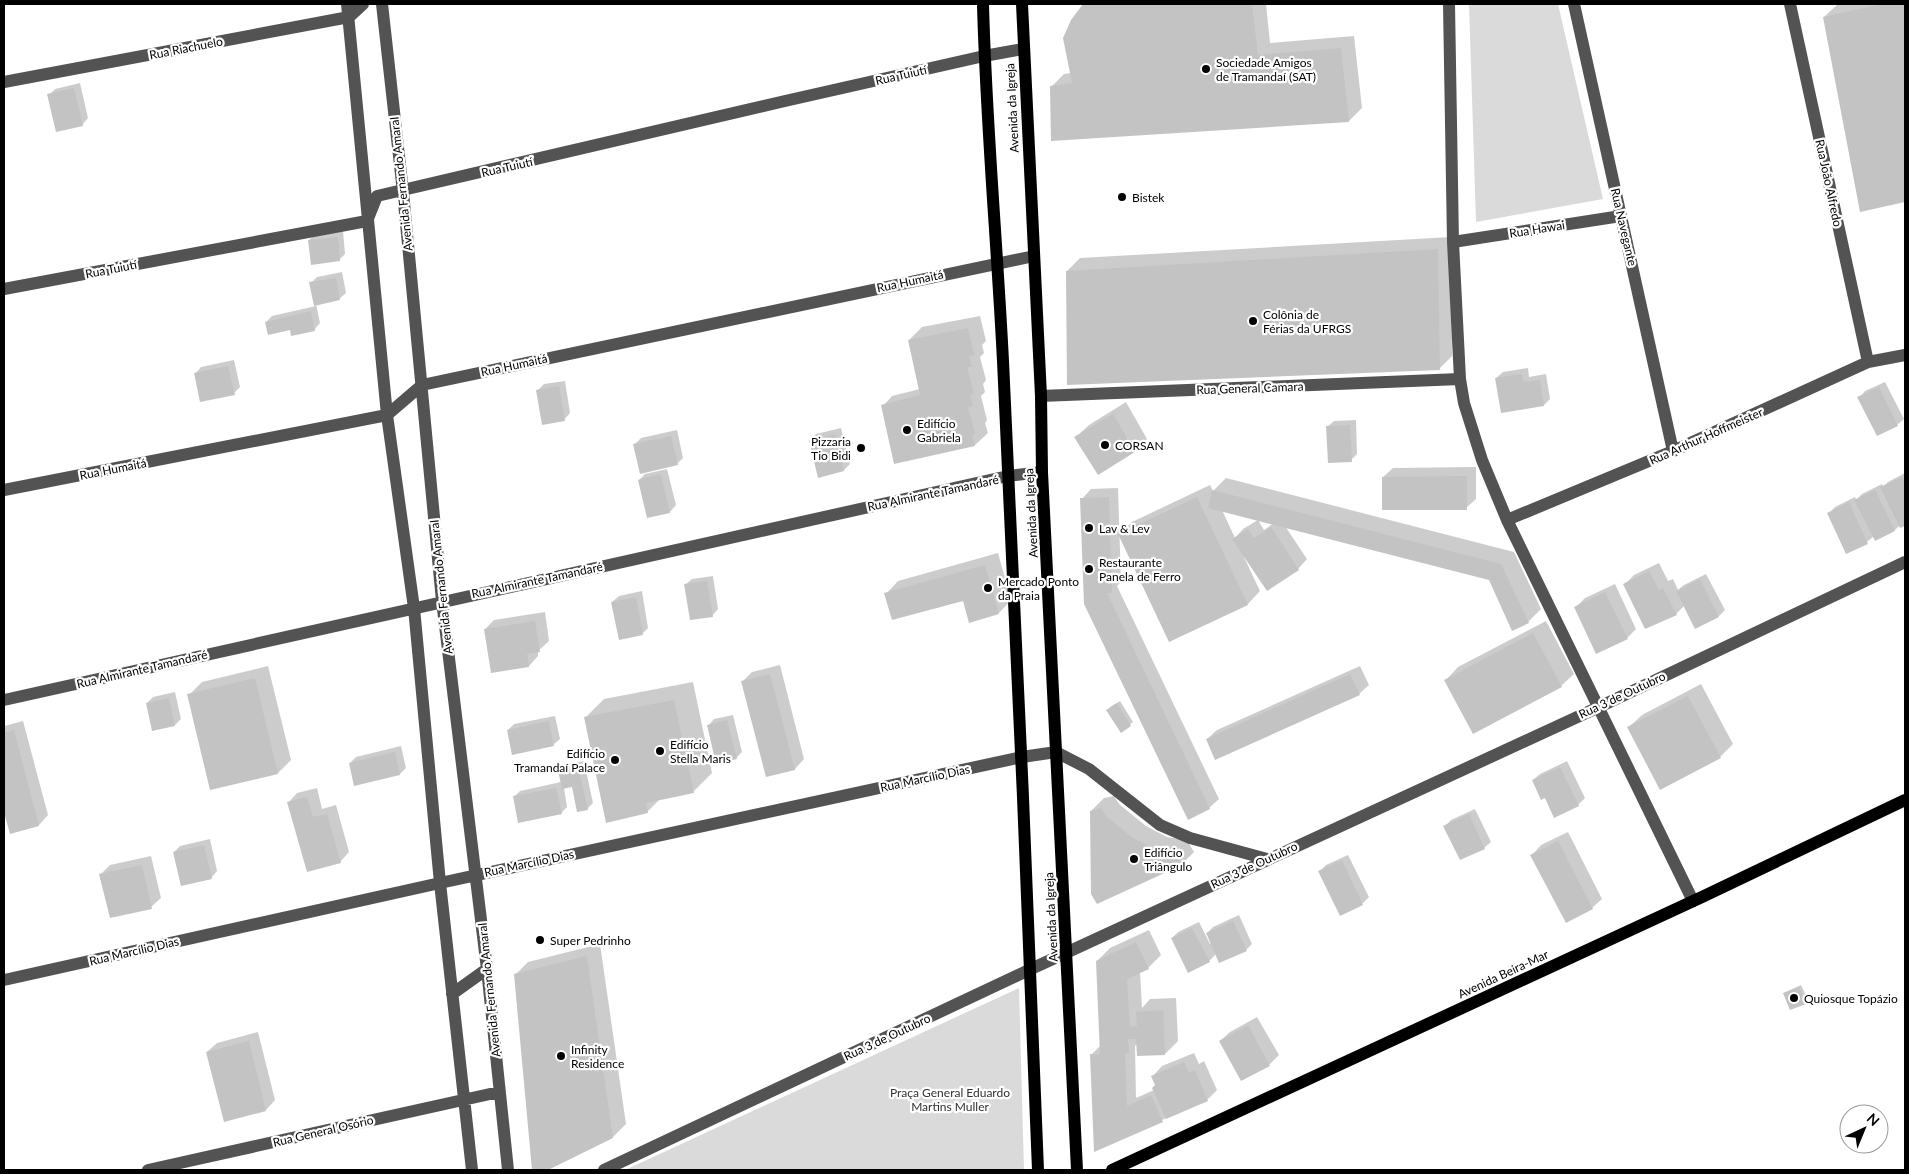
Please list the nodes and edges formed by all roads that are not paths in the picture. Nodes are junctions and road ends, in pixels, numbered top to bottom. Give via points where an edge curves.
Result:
1 (347, 4) edge
2 (364, 4) edge
3 (382, 4) edge
4 (983, 4) edge
5 (1022, 4) edge
6 (1449, 4) edge
7 (1574, 4) edge
8 (1790, 4) edge
9 (349, 17) junction
10 (1023, 49) junction
11 (984, 56) junction
12 (4, 82) edge
13 (403, 192) junction
14 (1621, 216) junction
15 (367, 221) junction
16 (1453, 242) junction
17 (1034, 256) junction
18 (998, 262) junction
19 (4, 289) edge
20 (1905, 355) edge
21 (1868, 362) junction
22 (1460, 379) junction
23 (422, 385) junction
24 (1041, 396) junction
25 (387, 416) junction
26 (1673, 451) junction
27 (1042, 472) junction
28 (1008, 476) junction
29 (4, 490) edge
30 (1507, 520) junction
31 (1905, 562) edge
32 (442, 602) junction
33 (414, 608) junction
34 (4, 700) edge
35 (1598, 706) junction
36 (1056, 752) junction
37 (1022, 757) junction
38 (1905, 800) edge
39 (1267, 858) junction
40 (476, 875) junction
41 (440, 883) junction
42 (1693, 901) junction
43 (1066, 953) junction
44 (488, 969) junction
45 (1030, 969) junction
46 (4, 980) edge
47 (452, 994) junction
48 (499, 1092) junction
49 (464, 1100) junction
50 (148, 1170) edge
51 (472, 1170) edge
52 (508, 1170) edge
53 (604, 1170) edge
54 (1038, 1170) edge
55 (1077, 1170) edge
56 (1112, 1170) edge

1 - 9 street
2 - 9 street
3 - 13 street, Avenida Fernando Amaral
4 - 11 main road, Avenida da Igreja
5 - 10 main road, Avenida da Igreja
6 - 16 street
7 - 14 street, Rua Navegante
8 - 21 street, Rua João Alfredo
9 - 12 street, Rua Riachuelo
9 - 15 street
10 - 11 street, Rua Tuiutí
10 - 17 main road, Avenida da Igreja
11 - 13 street, Rua Tuiutí
11 - 18 main road, Avenida da Igreja
13 - 15 street, Rua Tuiutí via 377,196
13 - 23 street, Avenida Fernando Amaral
14 - 16 street, Rua Hawai
14 - 26 street, Rua Navegante
15 - 19 street, Rua Tuiutí
15 - 25 street
16 - 22 street
17 - 18 street, Rua Humaitá
17 - 24 main road, Avenida da Igreja
18 - 23 street, Rua Humaitá
18 - 28 main road, Avenida da Igreja
20 - 21 street, Rua Arthur Hoffmeister
21 - 26 street, Rua Arthur Hoffmeister
22 - 24 street, Rua General Camara
22 - 30 street via 1482,460
23 - 25 street, Rua Humaitá
23 - 32 street, Avenida Fernando Amaral
24 - 27 main road, Avenida da Igreja
25 - 29 street, Rua Humaitá
25 - 33 street
26 - 30 street, Rua Arthur Hoffmeister
27 - 28 street, Rua Almirante Tamandaré
27 - 36 main road, Avenida da Igreja
28 - 32 street, Rua Almirante Tamandaré
28 - 37 main road, Avenida da Igreja
30 - 35 street
31 - 35 street, Rua 3 de Outubro
32 - 33 street, Rua Almirante Tamandaré
32 - 40 street, Avenida Fernando Amaral
33 - 34 street, Rua Almirante Tamandaré
33 - 41 street
35 - 39 street, Rua 3 de Outubro
35 - 42 street
36 - 37 street, Rua Marcílio Dias
36 - 39 street via 1089,769 1160,825 1190,838
36 - 43 main road, Avenida da Igreja
37 - 40 street, Rua Marcílio Dias
37 - 45 main road, Avenida da Igreja
38 - 42 main road, Avenida Beira-Mar
39 - 43 street, Rua 3 de Outubro
40 - 41 street, Rua Marcílio Dias
40 - 44 street, Avenida Fernando Amaral
41 - 46 street, Rua Marcílio Dias
41 - 47 street
42 - 56 main road, Avenida Beira-Mar
43 - 45 street, Rua 3 de Outubro
43 - 55 main road, Avenida da Igreja
44 - 47 street
44 - 48 street, Avenida Fernando Amaral
45 - 53 street, Rua 3 de Outubro
45 - 54 main road, Avenida da Igreja
47 - 49 street
48 - 49 street, Rua General Osório
48 - 52 street, Avenida Fernando Amaral
49 - 50 street, Rua General Osório
49 - 51 street

